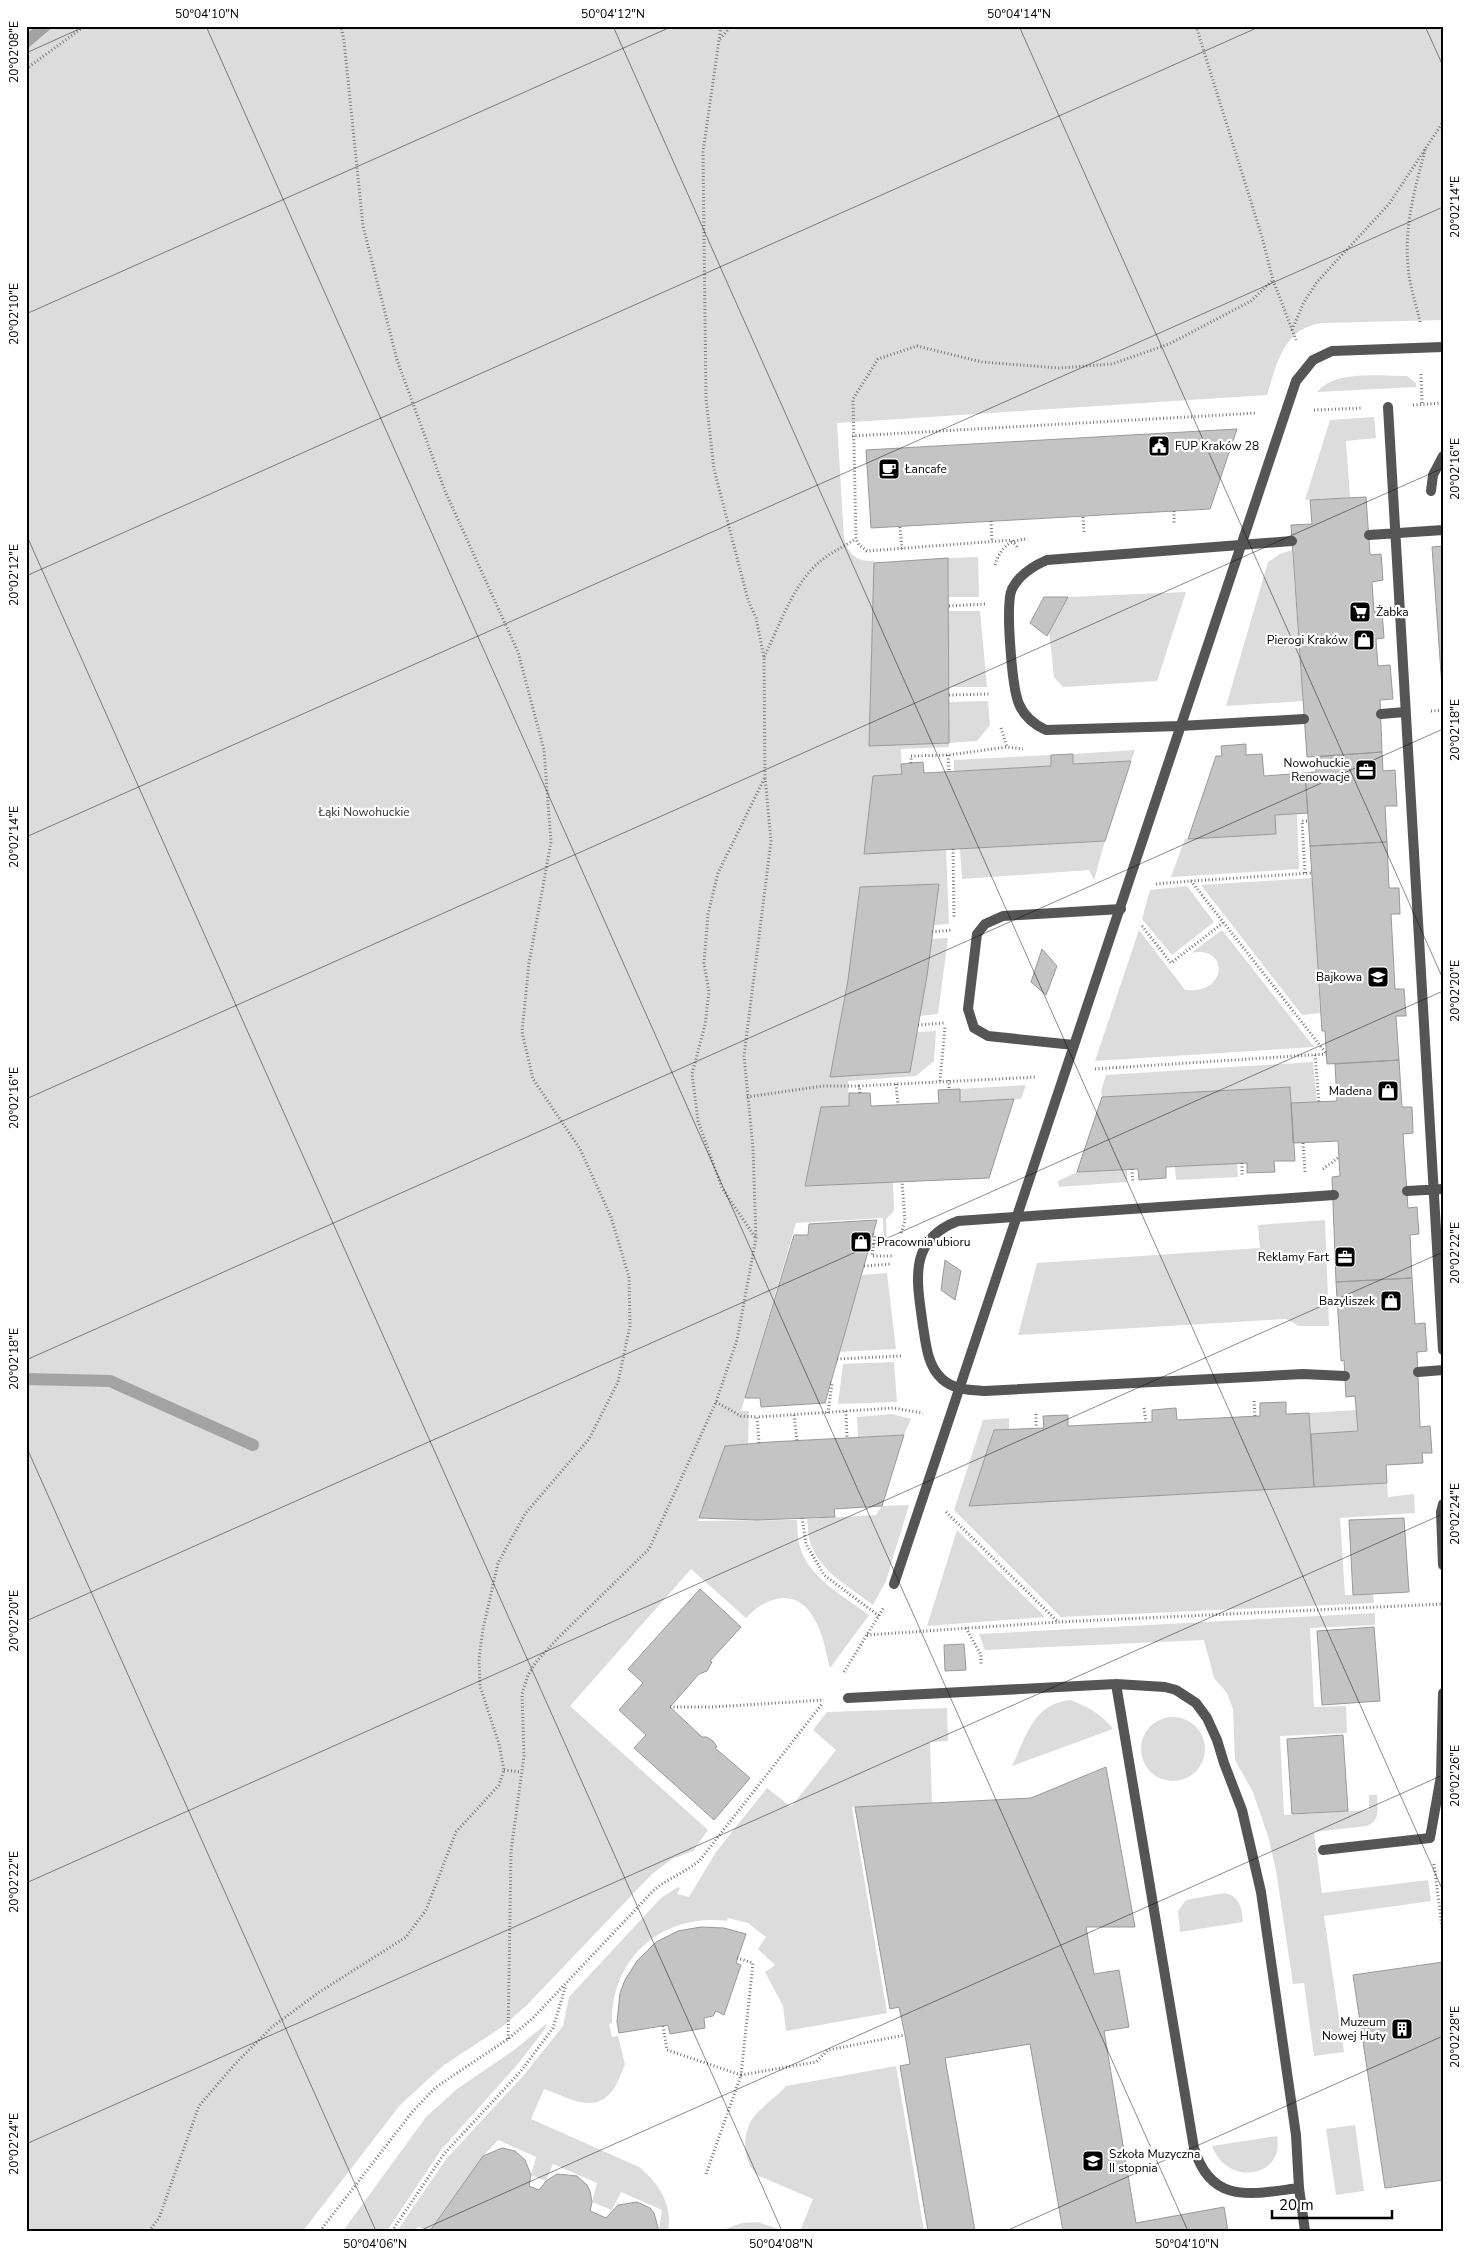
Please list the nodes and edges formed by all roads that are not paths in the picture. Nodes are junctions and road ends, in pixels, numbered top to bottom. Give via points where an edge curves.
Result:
1 (1443, 347) edge
2 (1388, 407) road end
3 (1443, 456) edge
4 (1431, 491) dead end
5 (1443, 530) edge
6 (1397, 533) junction
7 (1369, 536) dead end
8 (1292, 542) dead end
9 (1242, 545) junction
10 (1405, 712) junction
11 (1381, 714) dead end
12 (1304, 719) dead end
13 (1180, 726) junction
14 (1120, 909) junction
15 (1074, 1045) junction
16 (1438, 1189) edge
17 (1407, 1191) dead end
18 (1334, 1195) dead end
19 (1018, 1217) junction
20 (1443, 1350) edge
21 (1443, 1370) edge
22 (1418, 1372) dead end
23 (1345, 1376) dead end
24 (958, 1388) junction
25 (1443, 1504) edge
26 (1443, 1564) edge
27 (894, 1584) road end
28 (1116, 1684) junction
29 (1443, 1693) edge
30 (848, 1698) dead end
31 (1324, 1850) dead end
32 (1298, 2188) junction
33 (1305, 2231) edge

1 - 9 street via 1332,351 1307,365 1296,381
2 - 6 street
3 - 4 street via 1433,475
5 - 6 street
6 - 7 street
6 - 10 street
8 - 9 street
9 - 13 street
9 - 13 street via 1056,558 1030,569 1012,590 1008,613 1015,690 1018,702 1030,720 1054,731
10 - 11 street
10 - 16 street
12 - 13 street
13 - 14 street
14 - 15 street
14 - 15 street via 1003,916 985,924 977,934 968,1009 974,1028 988,1036
15 - 19 street
16 - 17 street
16 - 20 street
18 - 19 street
19 - 24 street
19 - 24 street via 958,1221 935,1234 921,1254 916,1282 927,1353 937,1374
21 - 22 street
23 - 24 street via 1303,1374 985,1391
24 - 27 street
25 - 26 street
28 - 30 street
28 - 32 street via 1176,1690 1202,1710 1218,1740 1242,1810 1260,1892 1296,2135
28 - 32 street via 1199,2164 1214,2184 1237,2194
29 - 31 street via 1441,1776 1430,1838
32 - 33 street

